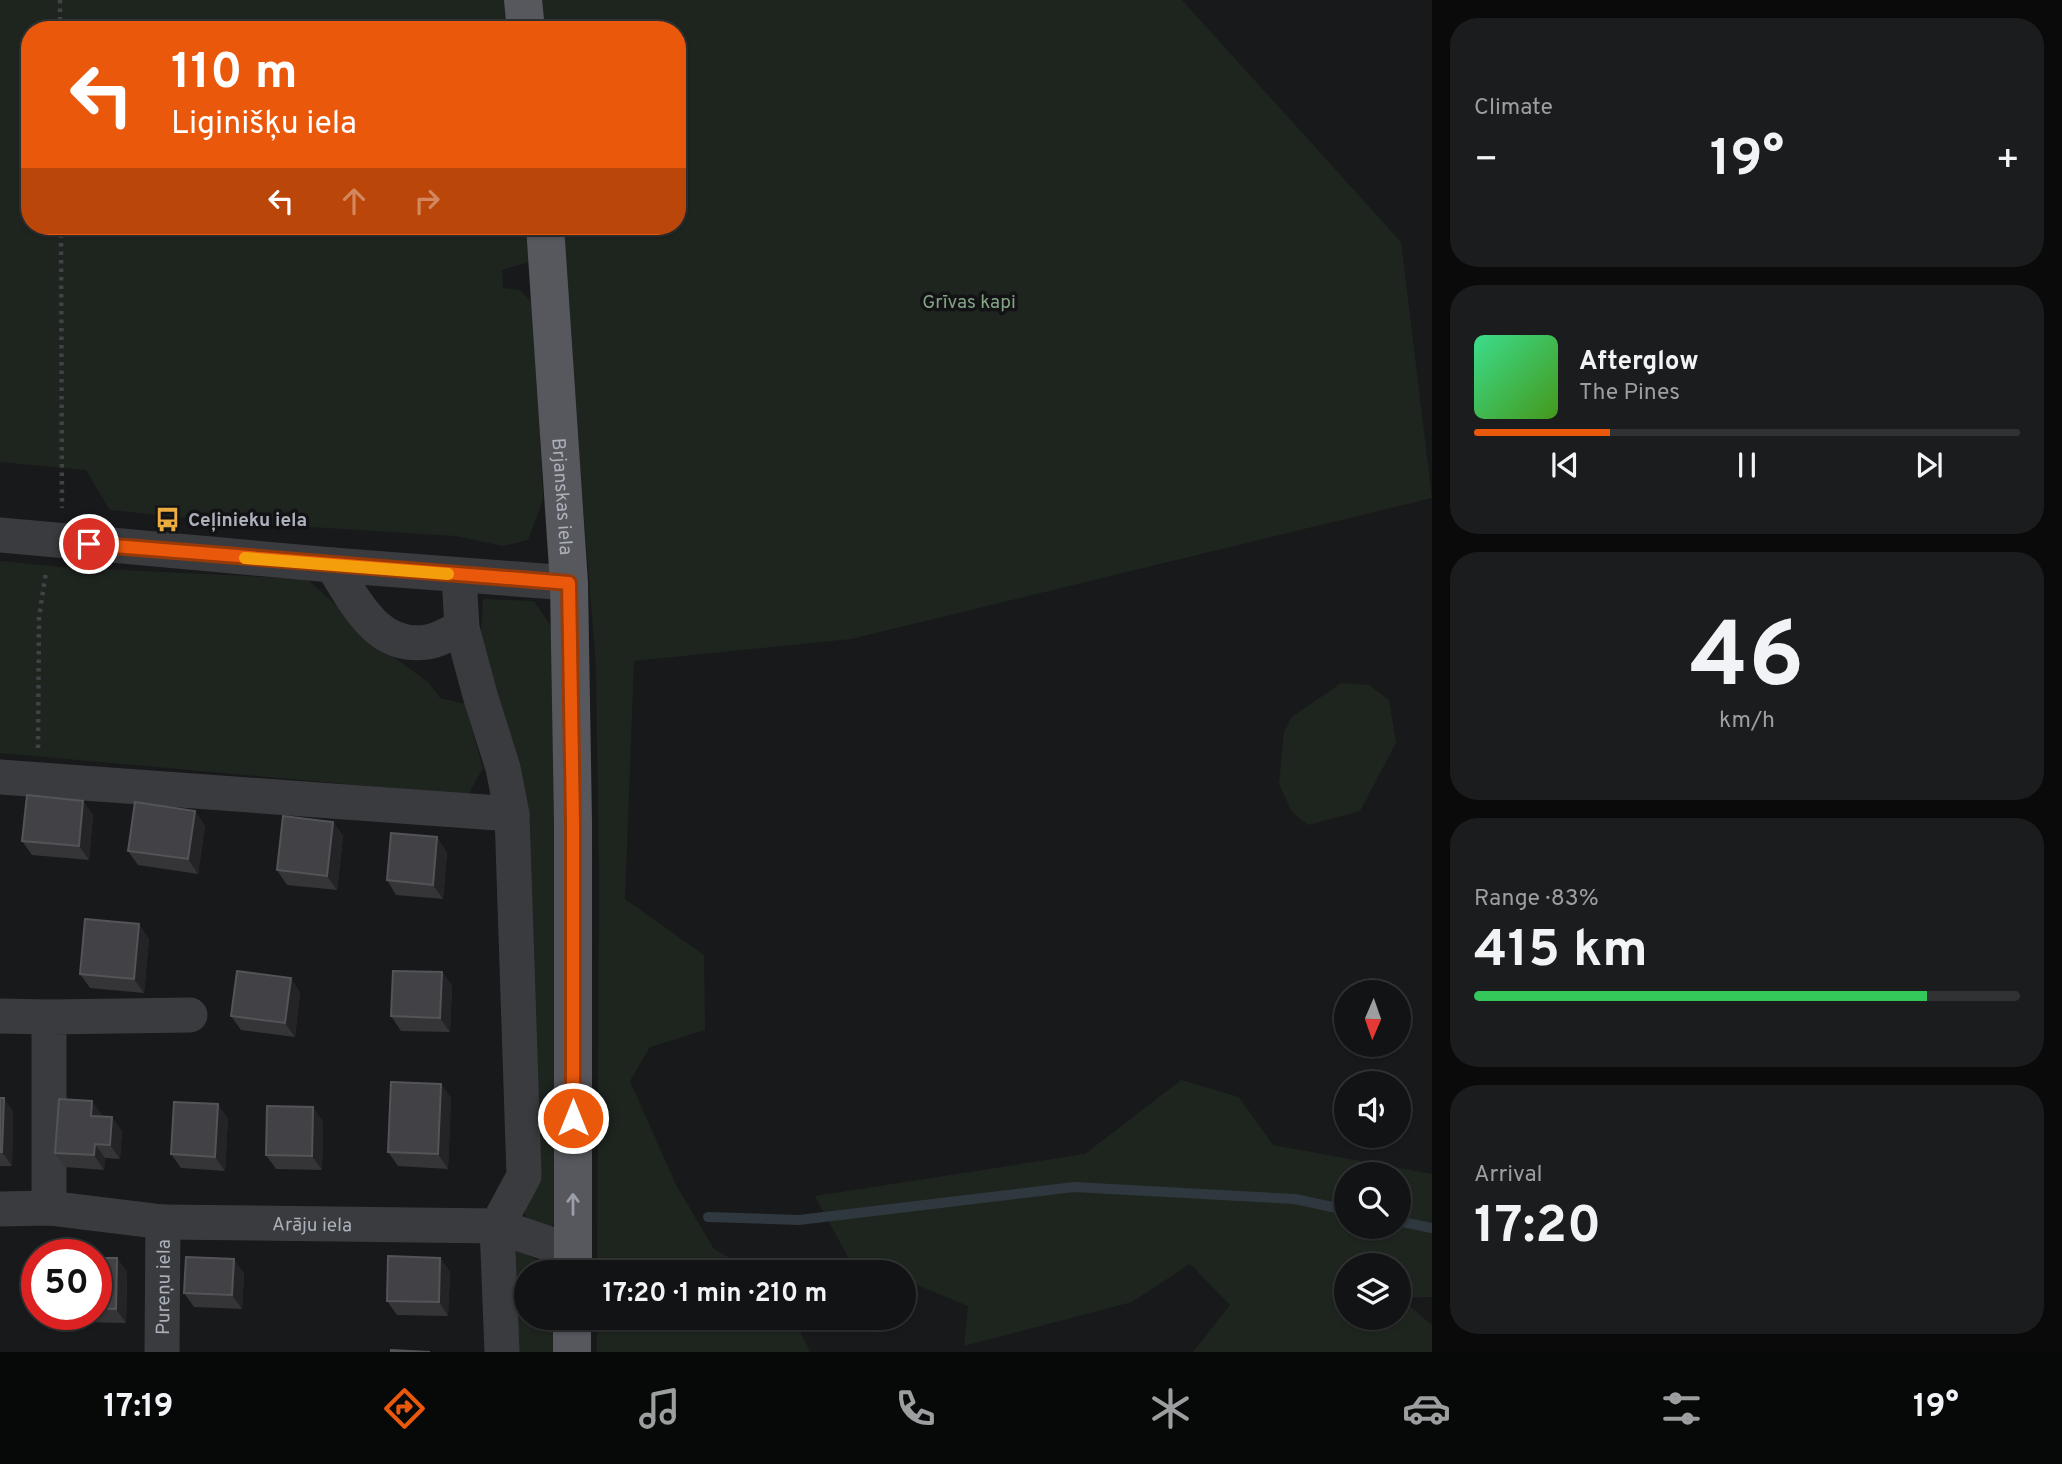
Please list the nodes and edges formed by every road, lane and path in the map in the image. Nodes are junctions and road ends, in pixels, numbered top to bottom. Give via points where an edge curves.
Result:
1 (60, 0) edge
2 (523, 0) edge
3 (60, 21) edge
4 (525, 21) edge
5 (61, 235) edge
6 (546, 235) edge
7 (0, 535) edge
8 (62, 542) junction
9 (331, 565) junction
10 (459, 575) junction
11 (569, 583) junction
12 (462, 628) junction
13 (0, 776) edge
14 (40, 780) junction
15 (512, 814) junction
16 (190, 1015) dead end
17 (0, 1016) edge
18 (49, 1017) junction
19 (49, 1208) junction
20 (0, 1209) edge
21 (163, 1222) junction
22 (497, 1226) junction
23 (569, 1260) edge
24 (573, 1260) edge
25 (572, 1330) edge
26 (162, 1352) edge
27 (502, 1352) edge
28 (572, 1352) edge

1 - 3 path
2 - 4 main road
5 - 8 path
6 - 11 main road, Brjanskas iela
7 - 8 street
8 - 9 street
8 - 14 path via 47,564 39,617
9 - 10 street
9 - 12 street via 370,623 389,638 428,642
10 - 11 street
10 - 12 street
24 -> 11 main road, Brjanskas iela
12 - 15 street
13 - 14 street
14 - 15 street
15 - 22 street via 524,1177
16 - 18 street
17 - 18 street
18 - 19 street
19 - 20 street, Arāju iela
19 - 21 street, Arāju iela
21 - 22 street, Arāju iela
21 - 26 street, Pureņu iela
22 - 23 street, Arāju iela
22 - 27 street
25 - 28 main road

